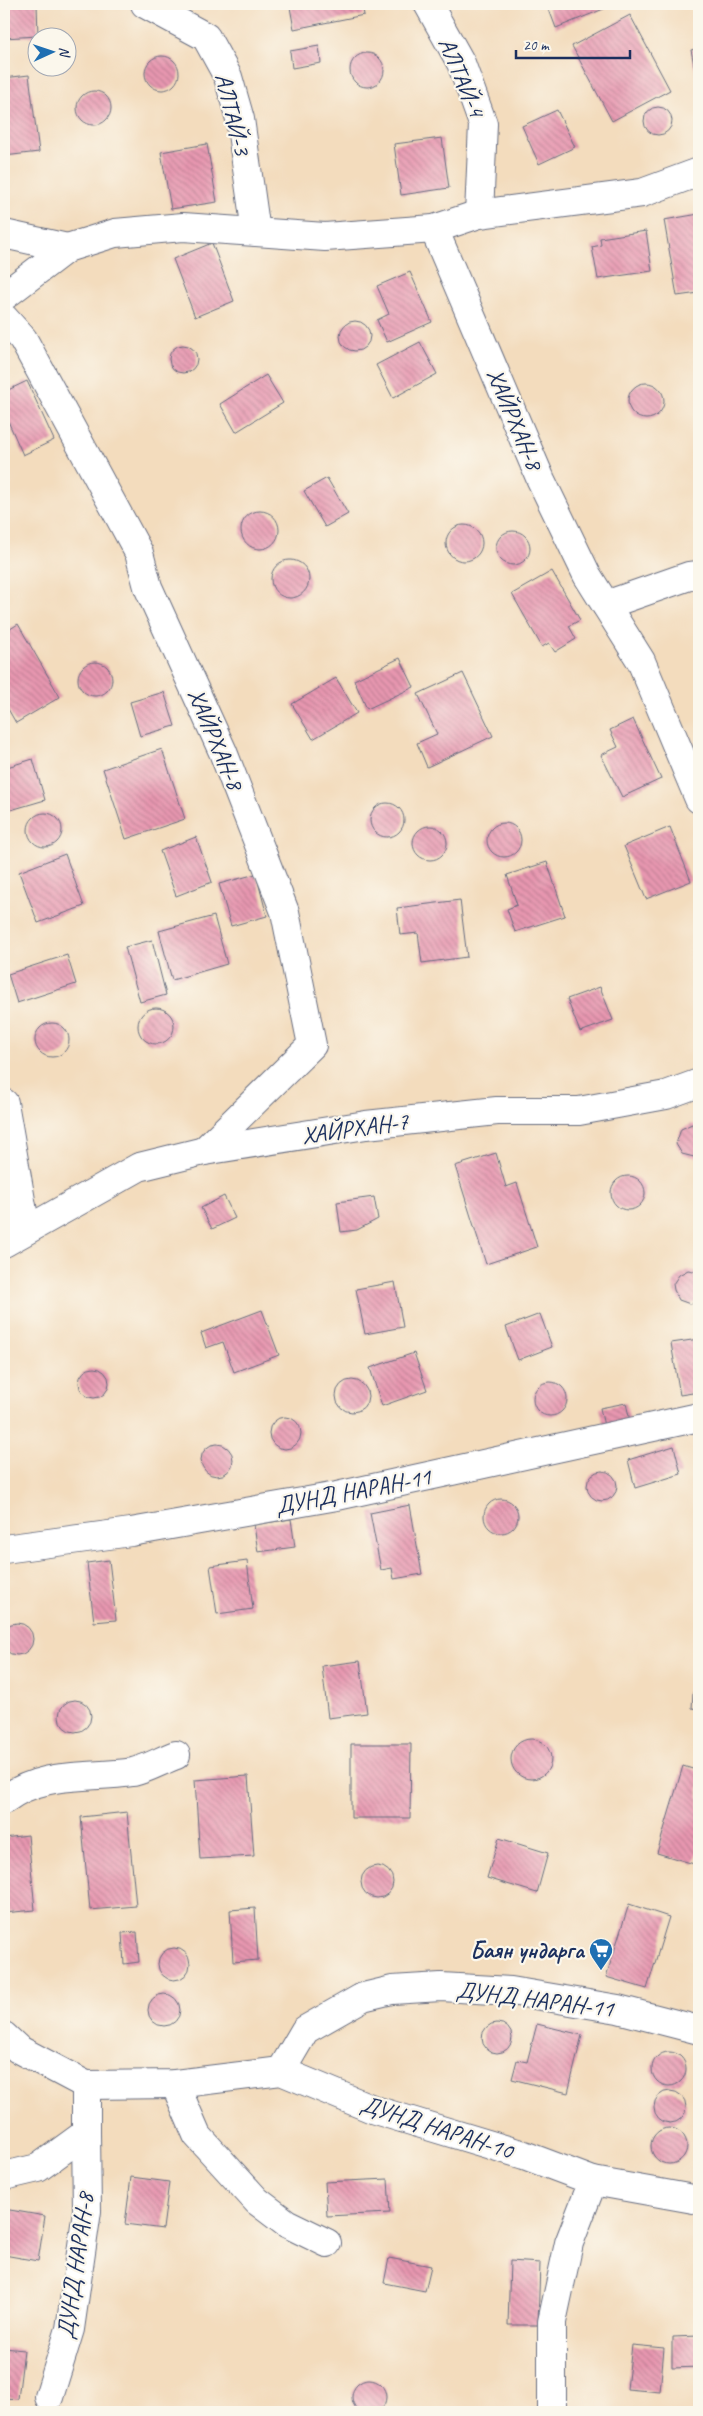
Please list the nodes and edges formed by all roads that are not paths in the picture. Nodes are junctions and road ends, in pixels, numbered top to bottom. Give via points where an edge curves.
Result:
1 (145, 4) edge
2 (428, 4) edge
3 (699, 172) edge
4 (479, 214) junction
5 (434, 229) junction
6 (256, 232) junction
7 (4, 234) edge
8 (67, 248) junction
9 (4, 296) edge
10 (4, 318) edge
11 (699, 575) edge
12 (606, 605) junction
13 (699, 798) edge
14 (699, 1083) edge
15 (4, 1103) edge
16 (204, 1151) junction
17 (15, 1236) edge
18 (699, 1417) edge
19 (4, 1549) edge
20 (176, 1755) dead end
21 (4, 1800) edge
22 (699, 2030) edge
23 (4, 2036) edge
24 (281, 2072) junction
25 (175, 2084) junction
26 (86, 2085) junction
27 (86, 2133) junction
28 (4, 2176) edge
29 (593, 2181) junction
30 (699, 2200) edge
31 (327, 2243) dead end
32 (49, 2397) dead end
33 (552, 2412) edge

1 - 6 street, АЛТАЙ-3 via 206,37 228,76 240,119
2 - 4 street, АЛТАЙ-4 via 461,63 484,124
3 - 4 street via 642,193
4 - 5 street
5 - 6 street via 325,237
5 - 12 street, ХАЙРХАН-8 via 541,480
6 - 8 street via 182,227 115,233
7 - 8 street
8 - 9 street
10 - 16 street, ХАЙРХАН-8 via 22,339 139,553 148,587 223,752 286,912 312,1045
11 - 12 street
12 - 13 street, ХАЙРХАН-8 via 641,661
14 - 16 street, ХАЙРХАН-7 via 666,1095 579,1111 496,1111 366,1125
15 - 17 street, ХАЙРХАН-7
16 - 17 street, ХАЙРХАН-7 via 139,1167
18 - 19 street, ДУНД НАРАН-11 via 337,1496 131,1532
20 - 21 street via 135,1772 44,1779
22 - 24 street, ДУНД НАРАН-11 via 618,2009 511,1991 441,1987 392,1990 363,1997 305,2030
23 - 26 street via 18,2049
24 - 25 street
24 - 29 street, ДУНД НАРАН-10 via 376,2110 524,2155
25 - 26 street
25 - 31 street via 197,2135 257,2201 286,2223
26 - 27 street, ДУНД НАРАН-8
27 - 28 street via 38,2168
27 - 32 street, ДУНД НАРАН-8 via 87,2211 70,2329
29 - 30 street, ДУНД НАРАН-10
29 - 33 street via 568,2243 552,2322

